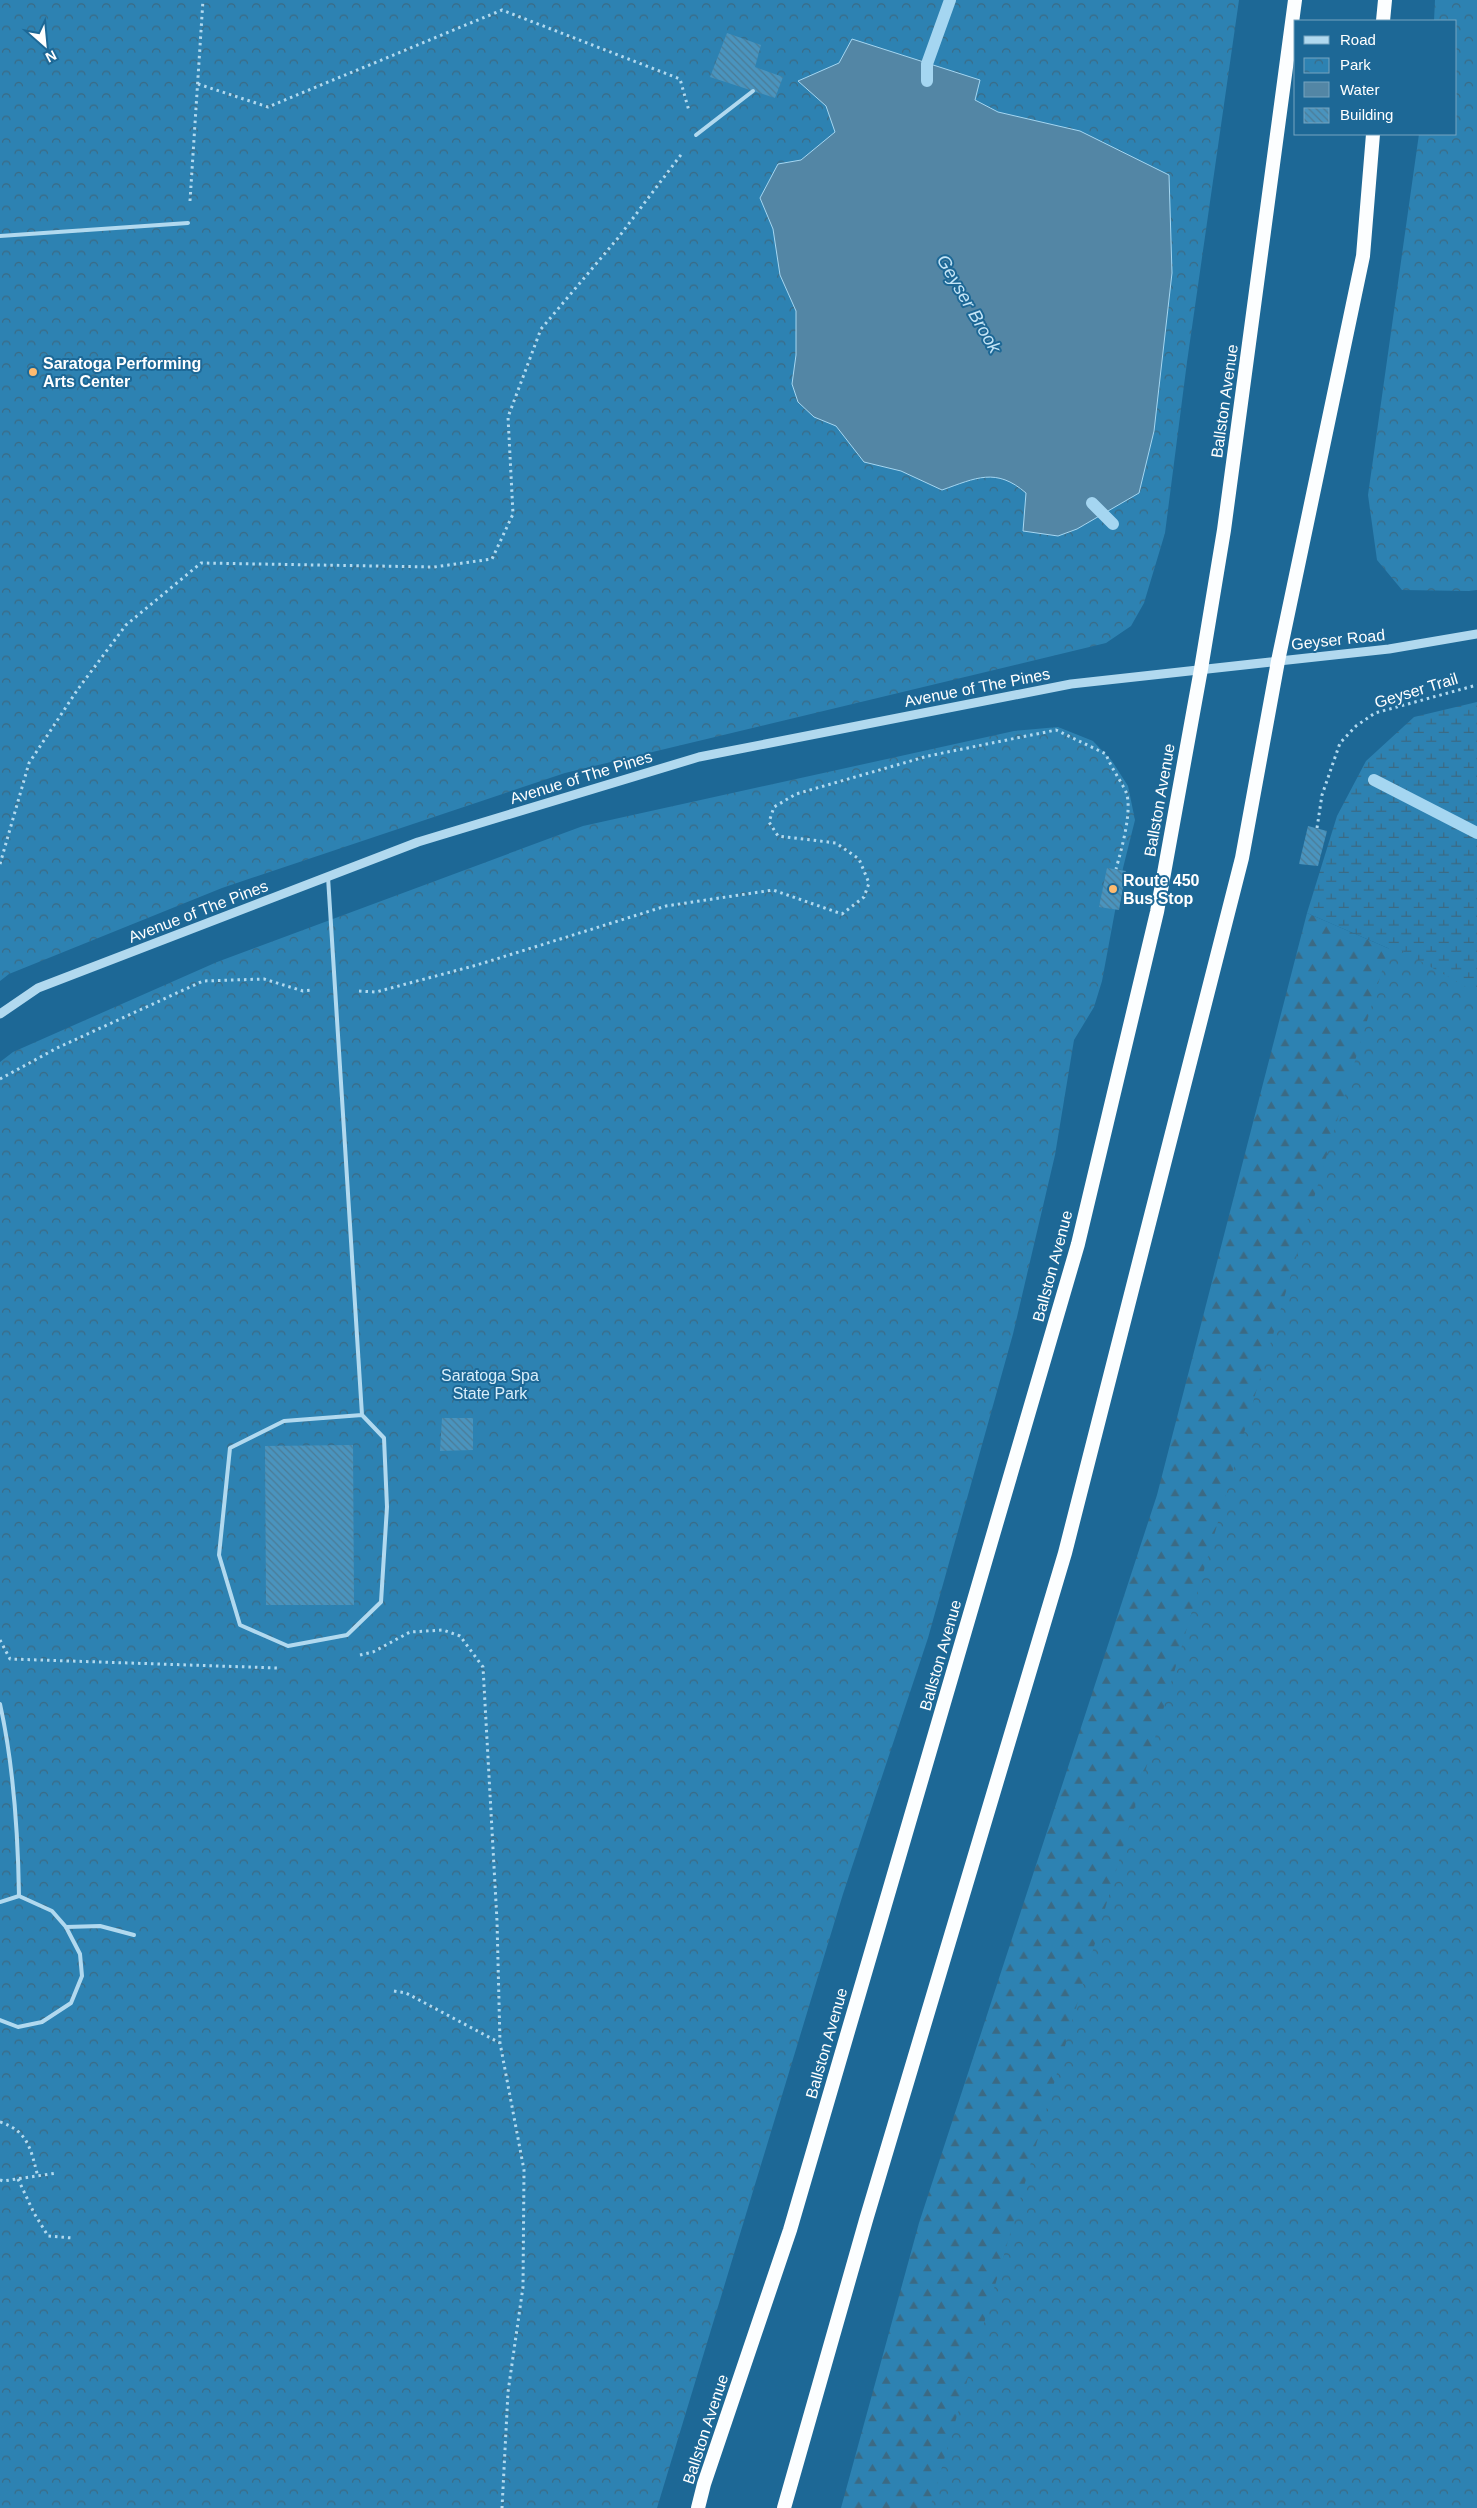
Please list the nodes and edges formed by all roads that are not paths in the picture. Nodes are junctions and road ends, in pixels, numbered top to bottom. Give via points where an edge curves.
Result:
1 (1295, 0) edge
2 (1385, 0) edge
3 (1384, 20) edge
4 (753, 91) dead end
5 (696, 135) road end
6 (1373, 135) edge
7 (188, 223) road end
8 (0, 236) edge
9 (1477, 634) edge
10 (1278, 661) junction
11 (1201, 669) junction
12 (328, 877) junction
13 (0, 1014) edge
14 (362, 1415) junction
15 (0, 1704) edge
16 (19, 1896) junction
17 (0, 1902) edge
18 (66, 1927) junction
19 (134, 1935) dead end
20 (0, 2020) edge
21 (698, 2508) edge
22 (784, 2508) edge

1 - 11 highway, Ballston Avenue via 1224,530
2 - 3 highway
4 - 5 lane
6 - 10 highway via 1362,256
7 - 8 lane
9 - 10 street, Geyser Road via 1389,649
10 - 11 street, Geyser Road
10 - 22 highway via 1242,858 1064,1553
11 - 12 street, Avenue of The Pines via 1071,684 699,757 418,842
11 - 21 highway, Ballston Avenue via 1157,912 1078,1244 790,2230
12 - 13 street, Avenue of The Pines via 38,988
12 - 14 lane
14 - 14 lane via 284,1421 230,1448 219,1555 240,1625 288,1646 348,1635 381,1602 387,1507 384,1438
15 - 16 lane via 18,1828
16 - 17 lane
16 - 18 lane via 52,1912
18 - 19 lane via 100,1926
18 - 20 lane via 80,1954 82,1976 71,2003 42,2022 18,2028

